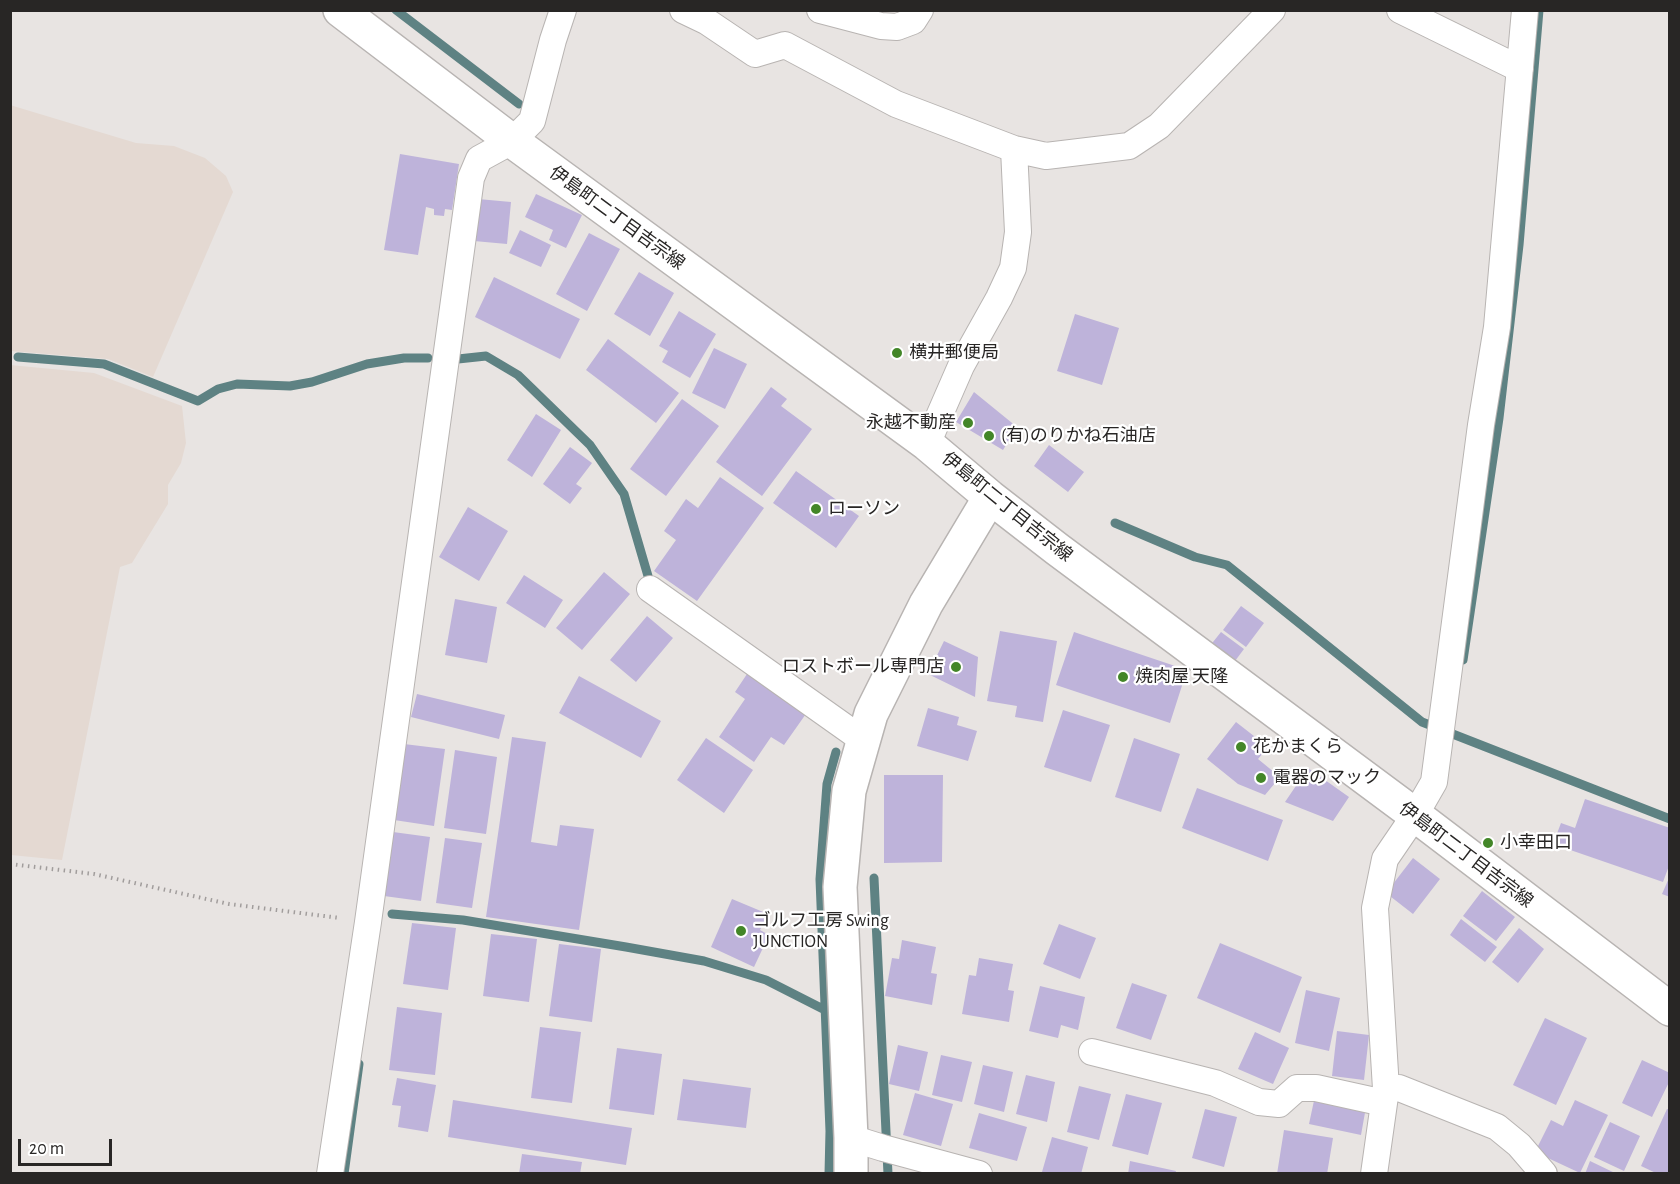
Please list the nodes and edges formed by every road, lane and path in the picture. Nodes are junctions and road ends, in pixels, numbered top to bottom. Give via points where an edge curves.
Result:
1 (340, 10) edge
2 (563, 10) edge
3 (682, 10) edge
4 (820, 10) edge
5 (920, 10) edge
6 (1272, 10) edge
7 (1400, 10) edge
8 (1525, 10) edge
9 (1520, 69) junction
10 (512, 141) junction
11 (1014, 149) junction
12 (927, 444) junction
13 (990, 497) junction
14 (650, 589) dead end
15 (863, 740) junction
16 (1414, 815) junction
17 (10, 864) edge
18 (368, 922) junction
19 (1670, 1009) edge
20 (1092, 1052) dead end
21 (1391, 1092) junction
22 (852, 1138) junction
23 (330, 1173) edge
24 (851, 1173) edge
25 (979, 1173) edge
26 (1374, 1173) edge
27 (1544, 1173) edge

1 - 10 street, 伊島町二丁目吉宗線
2 - 10 street via 532,121
3 - 11 street via 755,54 785,45 896,105
4 - 5 street via 897,27 913,21
6 - 11 street via 1159,126 1129,146 1046,156
7 - 9 street
8 - 9 street
9 - 16 street via 1497,327 1434,782
10 - 12 street, 伊島町二丁目吉宗線
10 - 18 street via 479,159 471,178
11 - 12 street via 1018,232 1013,268 961,366
12 - 13 street, 伊島町二丁目吉宗線
13 - 15 street via 926,604 871,714
13 - 16 street, 伊島町二丁目吉宗線
14 - 15 street
15 - 22 street via 849,791 840,887
16 - 19 street, 伊島町二丁目吉宗線
16 - 21 street via 1385,859 1375,908
17 - 18 path via 94,874 230,904
18 - 23 street
20 - 21 street via 1215,1083 1259,1102 1279,1104 1297,1088
21 - 26 street
21 - 27 street via 1497,1127 1519,1144
22 - 24 street
22 - 25 street

